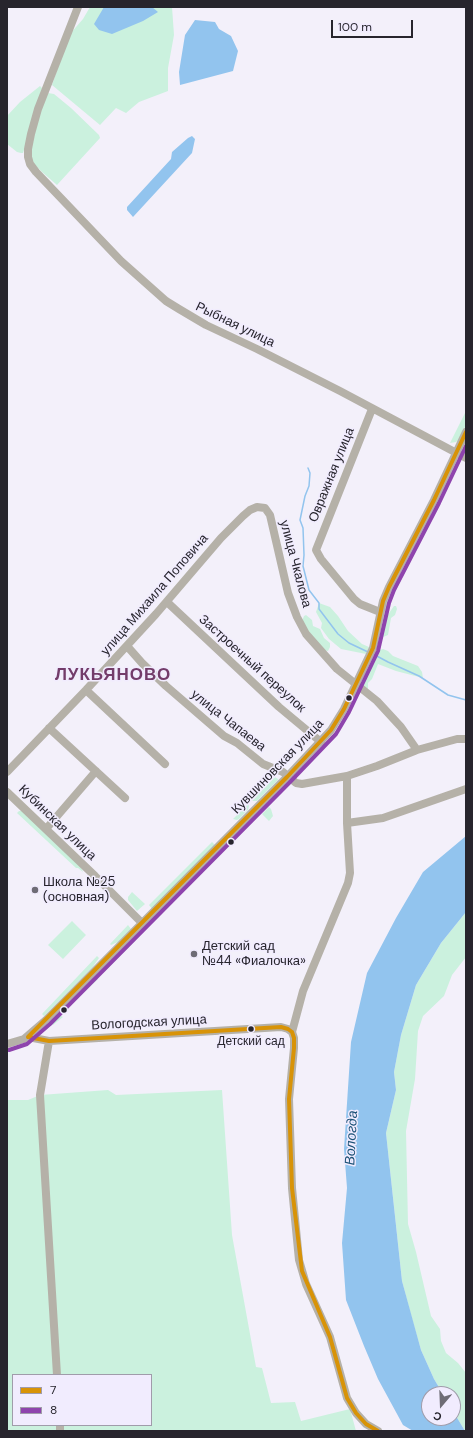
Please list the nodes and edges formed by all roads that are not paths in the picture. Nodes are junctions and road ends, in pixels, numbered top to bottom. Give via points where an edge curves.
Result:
1 (78, 7) edge
2 (372, 409) junction
3 (466, 432) edge
4 (456, 453) junction
5 (466, 458) edge
6 (257, 507) joint
7 (167, 602) junction
8 (380, 612) junction
9 (127, 646) junction
10 (356, 685) junction
11 (86, 690) junction
12 (49, 728) junction
13 (466, 739) edge
14 (321, 742) junction
15 (418, 750) junction
16 (165, 764) dead end
17 (96, 771) junction
18 (7, 772) edge
19 (347, 776) junction
20 (287, 777) junction
21 (466, 789) edge
22 (7, 792) edge
23 (125, 798) dead end
24 (347, 823) junction
25 (46, 829) junction
26 (142, 923) junction
27 (292, 1032) junction
28 (28, 1037) junction
29 (49, 1041) junction
30 (7, 1044) edge
31 (57, 1374) edge
32 (378, 1431) edge

1 - 2 street, Рыбная улица via 38,109 28,149 30,164 121,261 171,304 193,319 313,377
2 - 4 street, Рыбная улица
2 - 8 street, Овражная улица via 316,550 354,599
3 - 4 street, Кувшиновская улица
4 - 5 street, Рыбная улица
4 - 8 street, Кувшиновская улица via 393,578
6 - 7 street, улица Михаила Поповича via 243,516 221,538
6 - 10 street, улица Чкалова via 265,508 270,515 288,593 306,634 337,669
7 - 9 street, улица Михаила Поповича
7 - 14 street, Застроечный переулок via 279,707
8 - 10 street, Кувшиновская улица via 373,648
9 - 11 street, улица Михаила Поповича
9 - 20 street, улица Чапаева via 166,686 224,736 263,764 283,772
10 - 14 street, Кувшиновская улица via 338,720
10 - 15 street, улица Чкалова via 377,701
11 - 12 street, улица Михаила Поповича
11 - 16 street
12 - 17 street
12 - 18 street, улица Михаила Поповича
13 - 15 street, улица Чапаева via 457,739
14 - 20 street, Кувшиновская улица
15 - 19 street, улица Чапаева
17 - 23 street
17 - 25 street
19 - 20 street, улица Чапаева via 302,784
19 - 24 street
20 - 26 street, Кувшиновская улица
21 - 24 street via 383,818
22 - 25 street, Кубинская улица
24 - 27 street via 350,873 348,883 303,991
25 - 26 street, Кубинская улица
26 - 28 street, Кувшиновская улица
27 - 29 street, Вологодская улица via 281,1027
27 - 32 street via 294,1048 289,1099 292,1181 300,1266 330,1337 347,1398 366,1424
28 - 29 street, Вологодская улица
28 - 30 street, Вологодская улица
29 - 31 street via 40,1094

